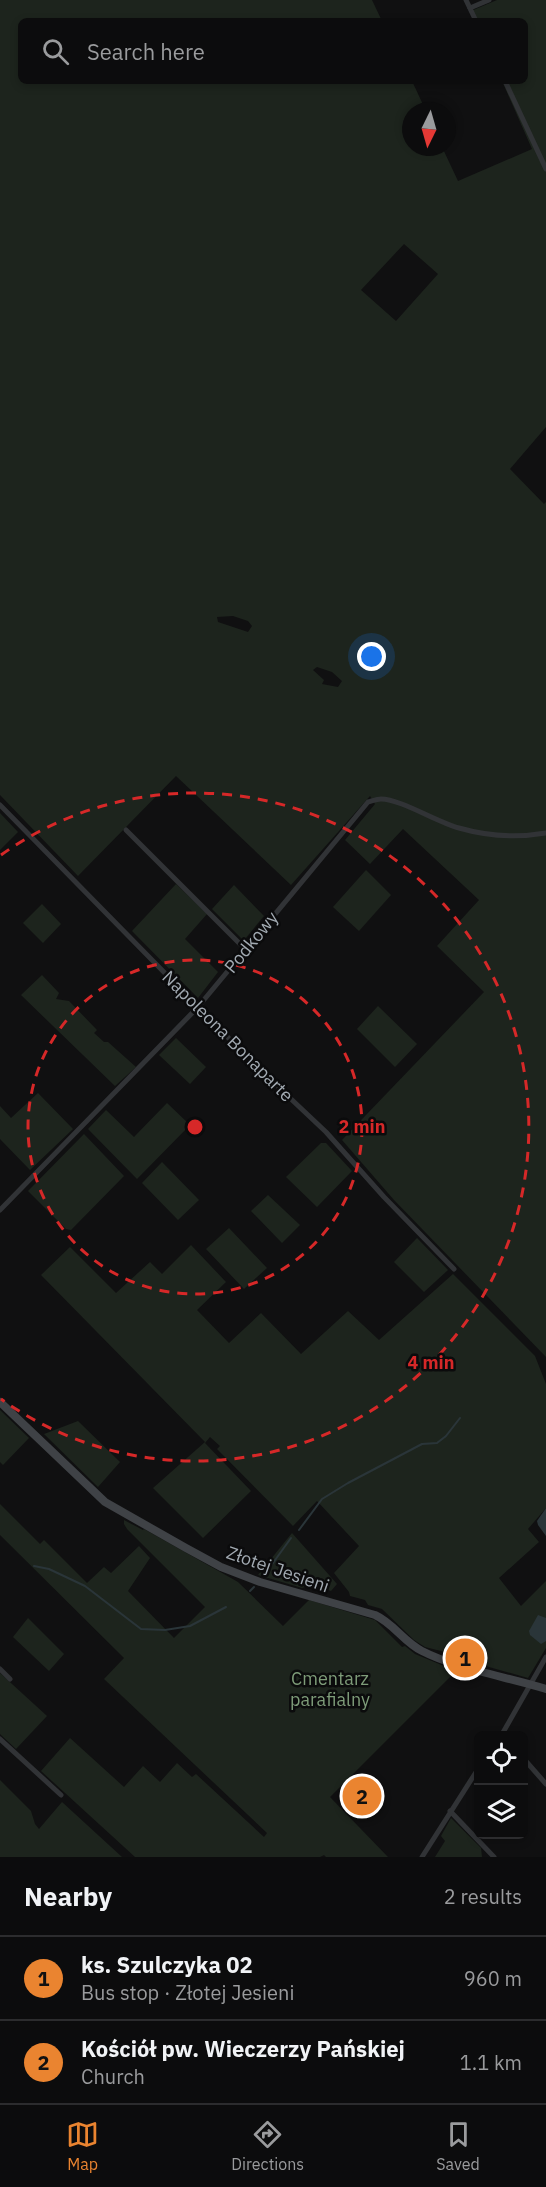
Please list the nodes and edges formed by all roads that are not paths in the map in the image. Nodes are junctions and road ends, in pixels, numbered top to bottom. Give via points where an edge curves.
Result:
1 (466, 0) edge
2 (489, 0) edge
3 (470, 8) junction
4 (475, 18) edge
5 (506, 84) edge
6 (546, 169) edge
7 (0, 805) edge
8 (126, 830) dead end
9 (546, 833) edge
10 (245, 949) junction
11 (198, 1007) junction
12 (0, 1210) edge
13 (454, 1269) dead end
14 (0, 1402) edge
15 (546, 1657) edge
16 (0, 1669) edge
17 (10, 1679) dead end
18 (531, 1684) junction
19 (546, 1689) edge
20 (504, 1731) edge
21 (0, 1740) edge
22 (528, 1764) edge
23 (474, 1775) edge
24 (546, 1784) edge
25 (61, 1795) dead end
26 (450, 1811) junction
27 (422, 1857) edge
28 (494, 1857) edge

1 - 3 street
2 - 3 street
3 - 4 street
5 - 6 street
7 - 11 street, Napoleona Bonaparte
8 - 10 street
9 - 10 street, Podkowy via 481,834 438,822 394,801 368,802
10 - 11 street, Podkowy
11 - 12 street, Podkowy
11 - 13 street, Napoleona Bonaparte via 326,1132
14 - 18 street, Złotej Jesieni via 105,1502 221,1567 375,1615 406,1641 432,1656
15 - 18 street
16 - 17 street
18 - 19 street, Złotej Jesieni
18 - 20 street
21 - 25 street
22 - 24 street
23 - 26 street
26 - 27 street
26 - 28 street

